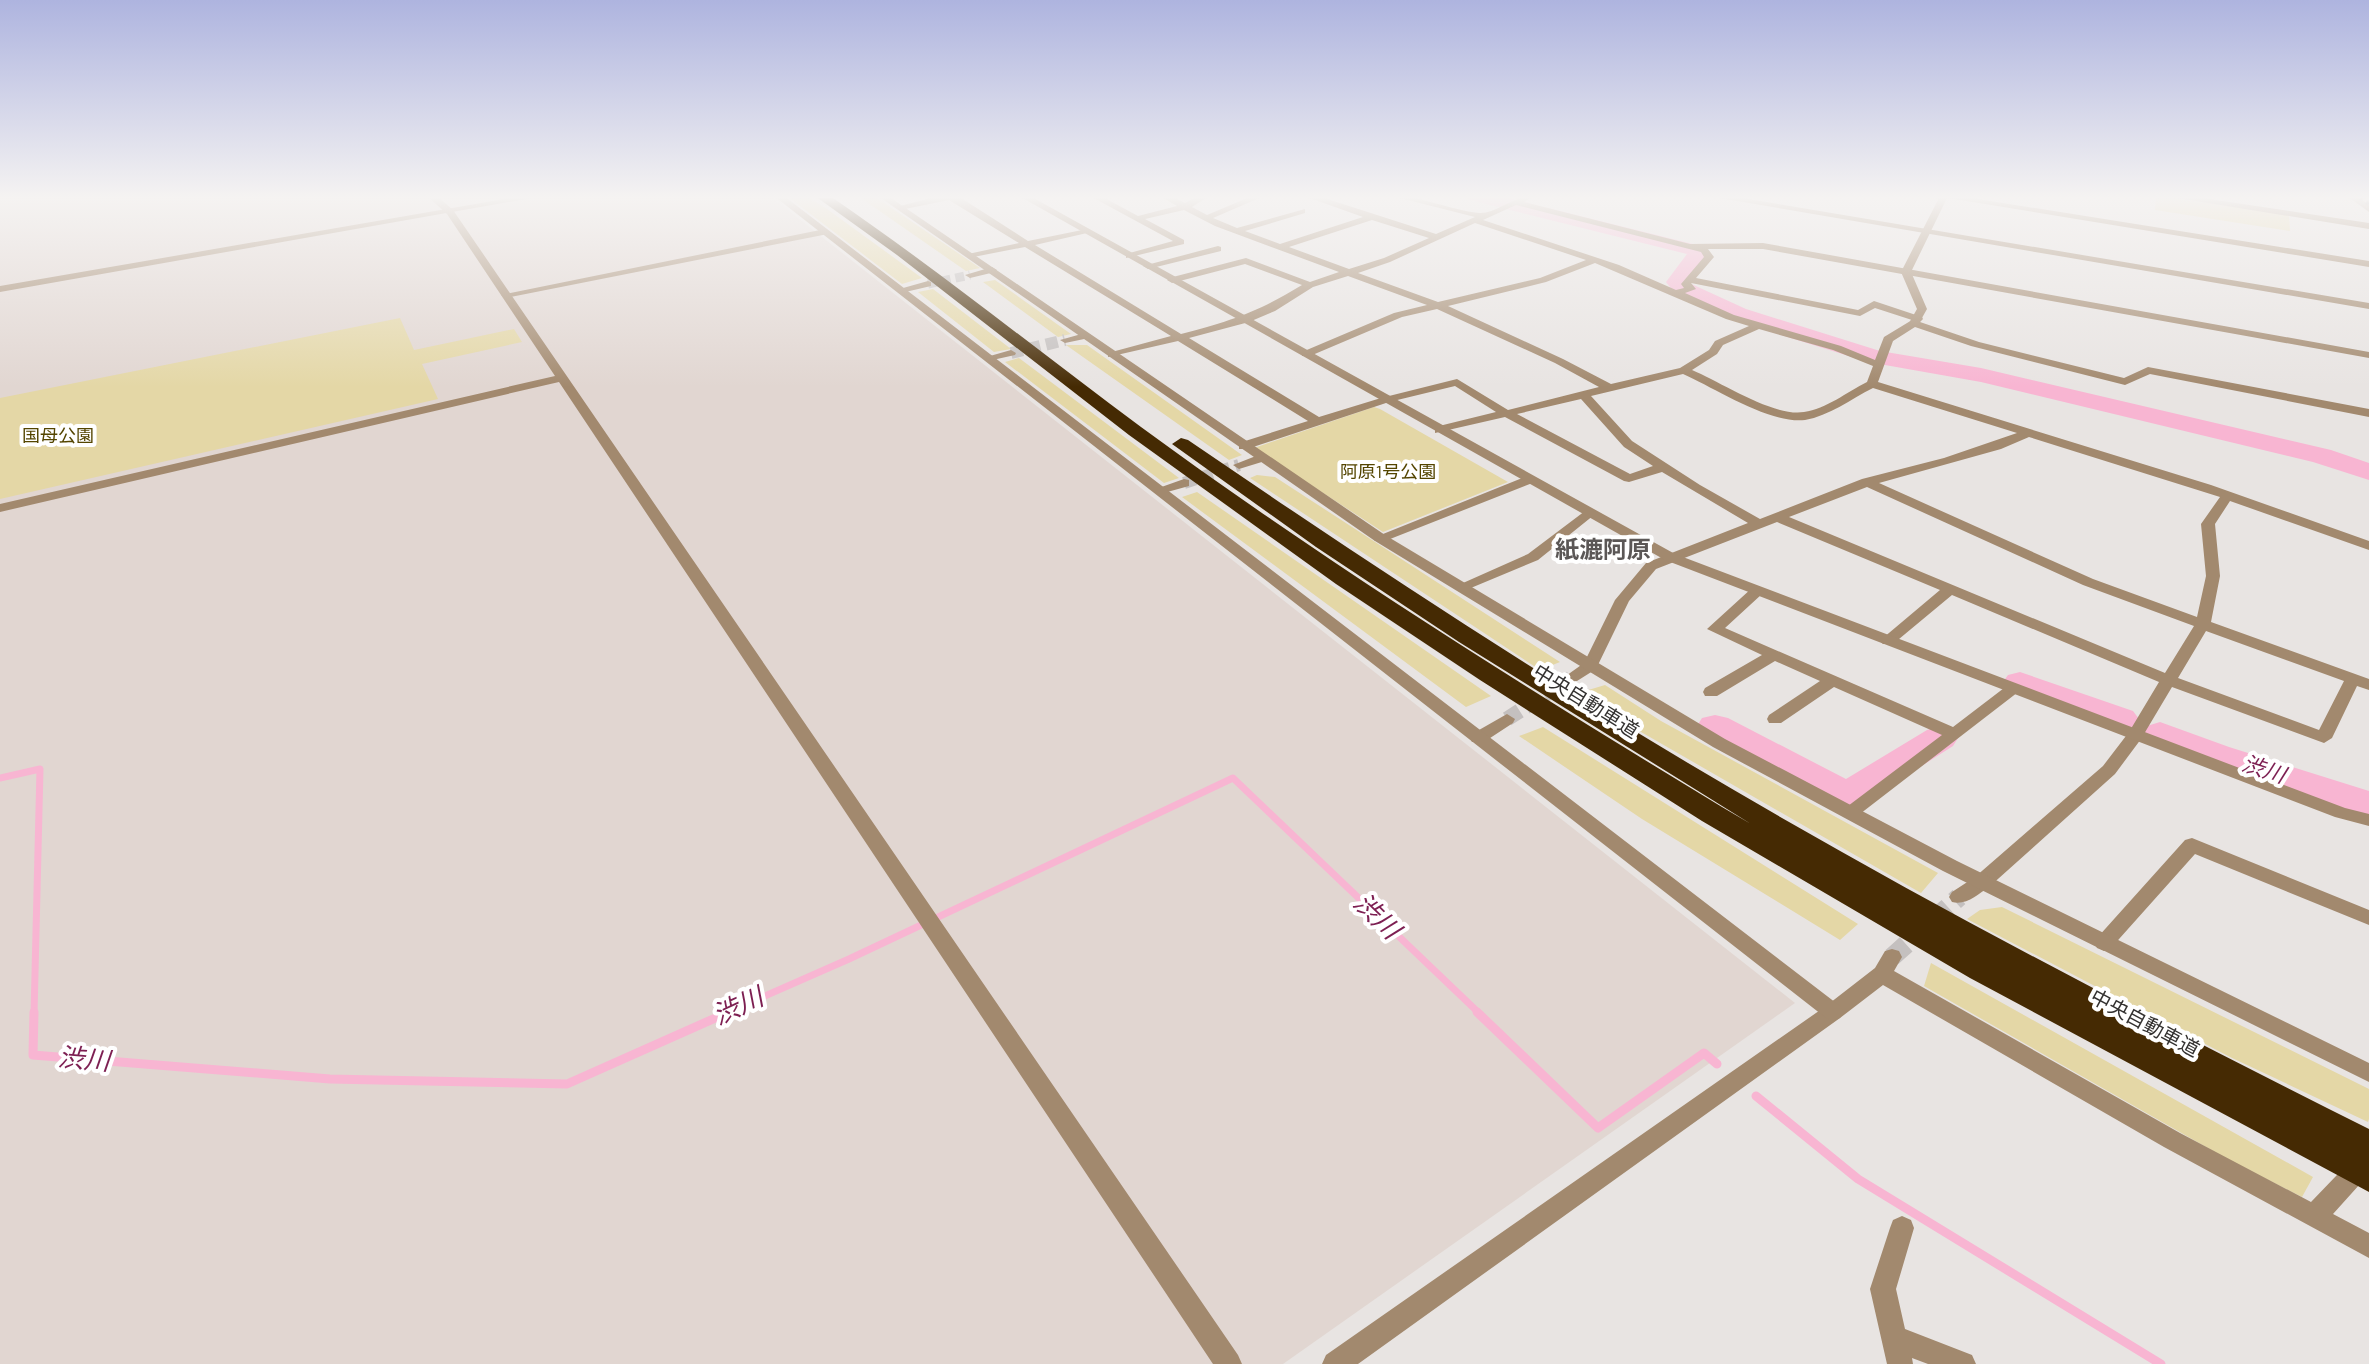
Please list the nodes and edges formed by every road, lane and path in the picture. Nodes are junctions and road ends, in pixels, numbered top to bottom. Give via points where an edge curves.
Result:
1 (172, 260) edge
2 (482, 260) edge
3 (685, 260) edge
4 (861, 260) edge
5 (912, 260) edge
6 (935, 260) edge
7 (976, 260) edge
8 (1053, 260) edge
9 (1136, 260) edge
10 (1174, 260) edge
11 (1316, 260) edge
12 (1383, 260) edge
13 (1588, 260) edge
14 (1707, 260) edge
15 (1838, 260) edge
16 (1912, 260) edge
17 (2092, 260) edge
18 (2341, 260) edge
19 (1592, 261) junction
20 (2369, 264) edge
21 (1148, 266) junction
22 (992, 270) junction
23 (1351, 272) junction
24 (1906, 272) junction
25 (970, 275) tunnel mouth
26 (1172, 280) junction
27 (928, 284) tunnel mouth
28 (1690, 284) junction
29 (1310, 285) junction
30 (0, 289) edge
31 (901, 290) junction
32 (1675, 293) junction
33 (506, 295) junction
34 (1436, 305) junction
35 (2369, 306) edge
36 (1245, 320) junction
37 (1916, 321) junction
38 (1759, 325) junction
39 (1085, 336) junction
40 (1180, 337) junction
41 (1065, 340) tunnel mouth
42 (1011, 353) tunnel mouth
43 (1306, 354) junction
44 (1112, 355) junction
45 (2369, 355) edge
46 (988, 358) junction
47 (1881, 362) junction
48 (1684, 370) junction
49 (562, 378) junction
50 (1872, 384) junction
51 (1607, 387) junction
52 (1583, 394) junction
53 (1385, 400) junction
54 (1504, 412) junction
55 (2369, 413) edge
56 (1317, 421) junction
57 (1439, 430) junction
58 (2027, 433) junction
59 (1243, 446) junction
60 (1261, 458) junction
61 (1239, 465) tunnel mouth
62 (1661, 468) junction
63 (1530, 479) junction
64 (1867, 482) junction
65 (1184, 483) tunnel mouth
66 (1160, 490) junction
67 (2227, 496) junction
68 (0, 508) edge
69 (1589, 512) junction
70 (1779, 518) junction
71 (1761, 525) junction
72 (1380, 538) junction
73 (2369, 546) edge
74 (1670, 557) junction
75 (1461, 587) junction
76 (1951, 589) junction
77 (1757, 591) junction
78 (2204, 622) junction
79 (1888, 641) junction
80 (1774, 655) junction
81 (1590, 666) junction
82 (1571, 678) tunnel mouth
83 (1833, 680) junction
84 (2169, 680) junction
85 (2361, 682) edge
86 (2014, 689) junction
87 (1711, 692) dead end
88 (1507, 719) tunnel mouth
89 (1775, 719) dead end
90 (1955, 734) junction
91 (2135, 735) junction
92 (1478, 738) junction
93 (1850, 813) junction
94 (2369, 820) edge
95 (1982, 882) junction
96 (1959, 897) tunnel mouth
97 (2369, 918) edge
98 (2104, 943) junction
99 (1833, 1012) junction
100 (2369, 1073) edge
101 (2310, 1131) junction
102 (2369, 1146) edge
103 (2369, 1157) edge
104 (2369, 1176) edge
105 (2314, 1217) junction
106 (1902, 1228) dead end
107 (2369, 1246) edge
108 (1897, 1351) edge
109 (1229, 1364) edge
110 (1335, 1364) edge
111 (1963, 1364) edge

1 - 30 street
2 - 33 street
3 - 33 street
4 - 31 street
5 - 101 highway, 中央自動車道 via 1135,431 1488,675 1712,814 1981,969
6 - 101 highway, 中央自動車道 via 1246,490 1506,664 1786,833
7 - 22 street
8 - 40 street
9 - 21 street
10 - 21 street
11 - 23 street
12 - 23 street
13 - 19 street
14 - 28 street
15 - 24 street
16 - 24 street
17 - 35 street
18 - 20 street
19 - 32 street
19 - 34 street via 1543,280
21 - 26 street
22 - 25 street
22 - 39 street
23 - 29 street
23 - 34 street
24 - 37 street via 1922,309
24 - 45 street
26 - 29 street via 1246,261
26 - 36 street
27 - 31 street
28 - 32 street
28 - 37 street via 1860,313 1874,304
29 - 36 street
31 - 46 street
32 - 38 street
33 - 49 street
34 - 43 street via 1398,315
34 - 51 street
36 - 40 street
36 - 43 street
37 - 47 street via 1888,339
37 - 55 street via 1975,344 2125,382 2148,370
38 - 47 street
38 - 48 street via 1719,343
39 - 41 street
39 - 44 street
40 - 44 street
40 - 56 street
42 - 46 street
43 - 53 street
44 - 59 street
46 - 66 street
47 - 50 street
48 - 50 street via 1791,417 1820,412
48 - 51 street
49 - 68 street
49 - 109 street
50 - 58 street
51 - 52 street
52 - 54 street
52 - 62 street via 1628,444
53 - 54 street via 1457,382
53 - 56 street
53 - 57 street
54 - 57 street
54 - 62 street via 1629,478
56 - 59 street
57 - 63 street
58 - 64 street via 1960,458
58 - 67 street
59 - 60 street
60 - 61 street
60 - 72 street
62 - 71 street
63 - 69 street
63 - 72 street
64 - 70 street
64 - 78 street via 2088,582
65 - 66 street
66 - 92 street
67 - 73 street
67 - 78 street via 2208,524 2213,576
69 - 74 street
69 - 75 street via 1533,557
70 - 71 street
70 - 76 street
71 - 74 street
72 - 75 street
74 - 77 street
74 - 81 street via 1651,566 1622,600
75 - 81 street
76 - 79 street
76 - 84 street
77 - 79 street
77 - 80 street via 1715,629
78 - 84 street
78 - 85 street
79 - 86 street
80 - 83 street
80 - 87 street
81 - 82 street
81 - 93 street
83 - 89 street
83 - 90 street
84 - 85 street via 2324,738
84 - 91 street
86 - 90 street
86 - 91 street
88 - 92 street
90 - 93 street
91 - 94 street
91 - 95 street via 2109,770
92 - 99 street
93 - 95 street
95 - 96 street
95 - 98 street
97 - 98 street via 2192,845
98 - 100 street
99 - 105 street via 1887,965 2172,1140
99 - 110 street
101 - 102 highway, 中央自動車道
101 - 104 highway, 中央自動車道
103 - 105 street
105 - 107 street
106 - 108 street via 1883,1289
108 - 111 street

